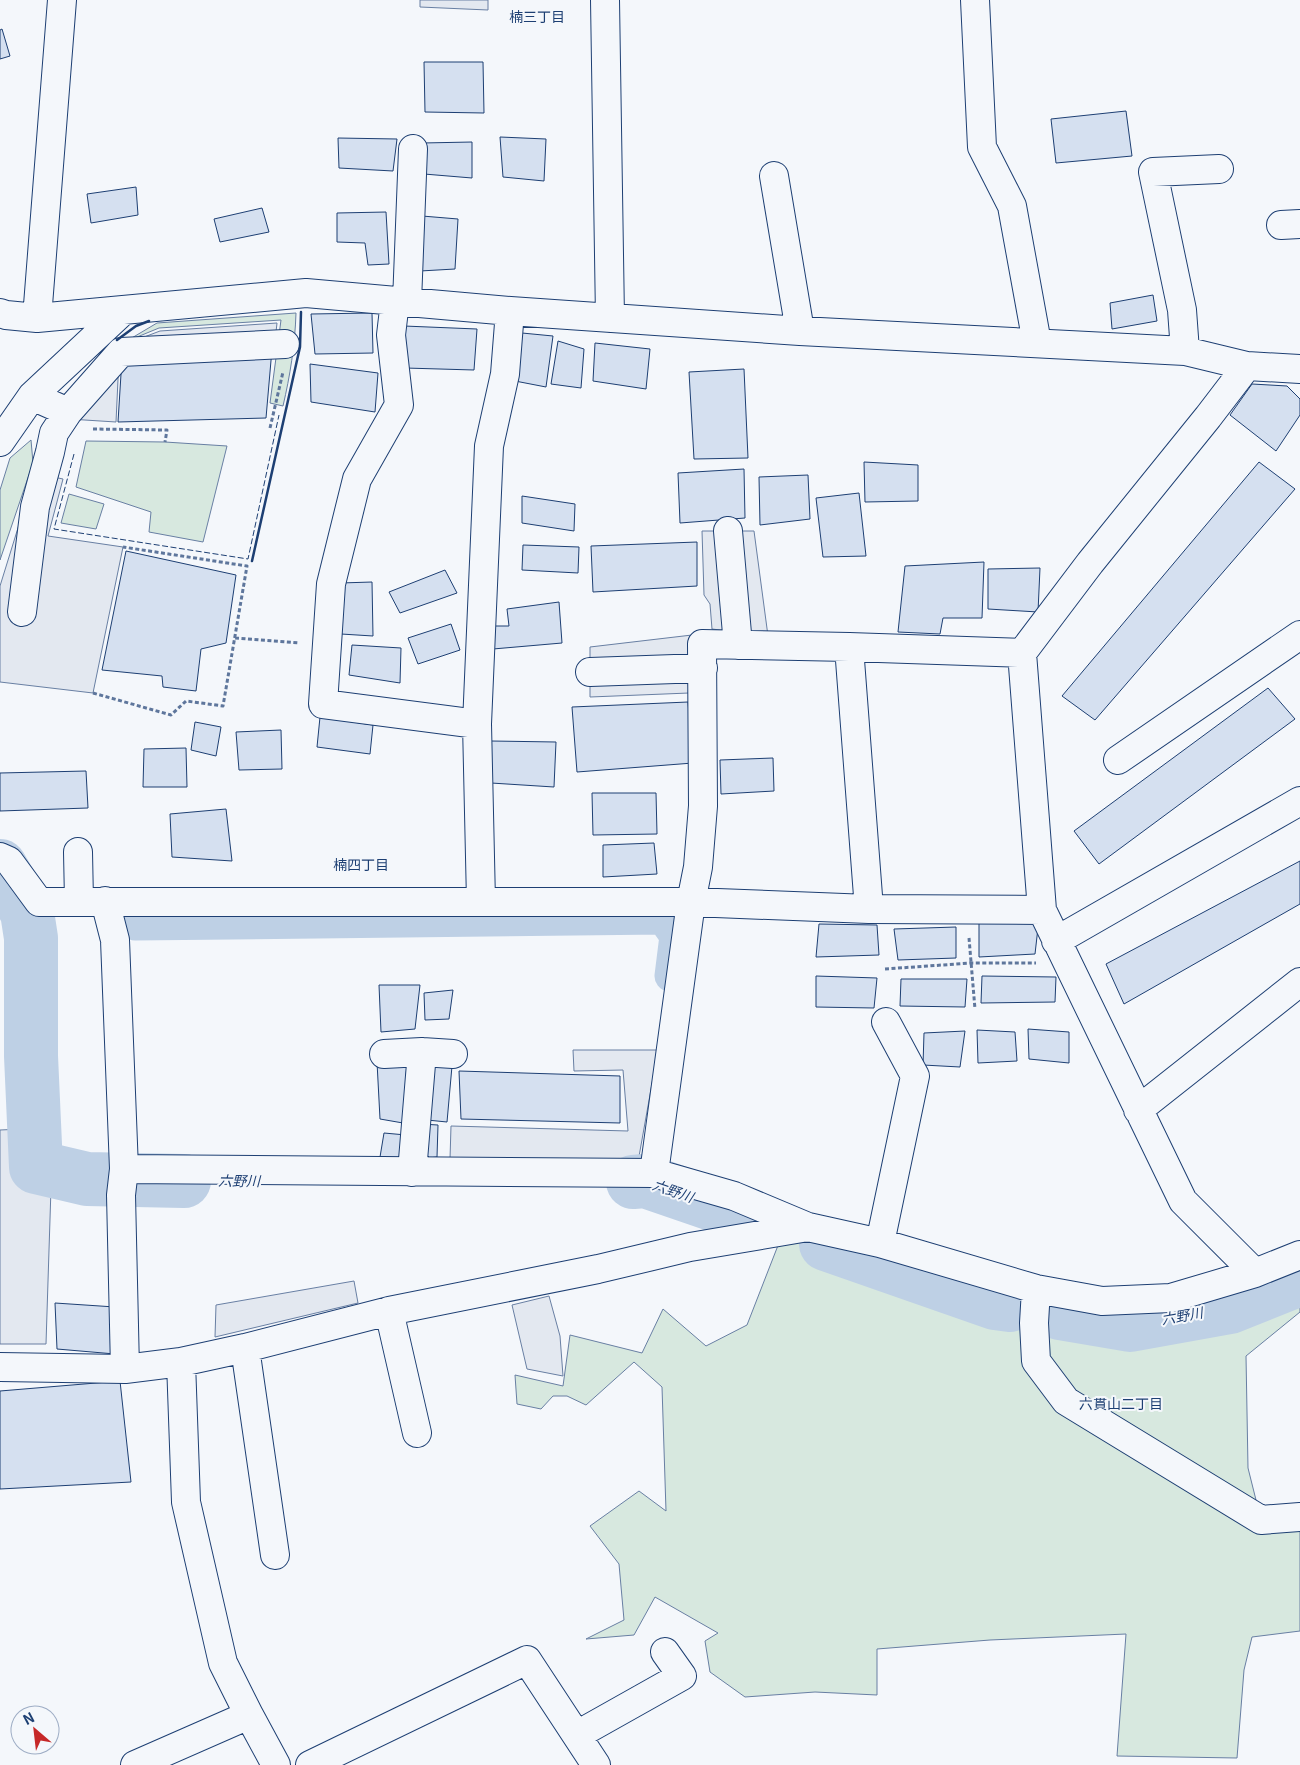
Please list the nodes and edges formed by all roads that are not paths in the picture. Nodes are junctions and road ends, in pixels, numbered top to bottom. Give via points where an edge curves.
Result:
1 (62, 0) edge
2 (605, 0) edge
3 (976, 0) edge
4 (413, 149) dead end
5 (1219, 168) dead end
6 (774, 176) dead end
7 (401, 301) junction
8 (124, 310) junction
9 (510, 311) junction
10 (0, 313) edge
11 (37, 318) junction
12 (610, 318) junction
13 (800, 331) junction
14 (1037, 343) junction
15 (286, 344) road end
16 (1185, 351) junction
17 (1247, 366) junction
18 (1300, 369) edge
19 (32, 396) junction
20 (61, 422) junction
21 (0, 442) edge
22 (728, 531) dead end
23 (22, 612) dead end
24 (1300, 635) edge
25 (738, 645) junction
26 (849, 647) junction
27 (1022, 653) junction
28 (703, 668) junction
29 (590, 672) dead end
30 (477, 724) junction
31 (1118, 760) dead end
32 (1300, 801) edge
33 (78, 852) dead end
34 (0, 857) edge
35 (92, 901) junction
36 (481, 901) junction
37 (691, 902) junction
38 (869, 909) junction
39 (1042, 910) junction
40 (1056, 941) junction
41 (1300, 982) edge
42 (886, 1022) dead end
43 (422, 1052) junction
44 (384, 1054) dead end
45 (453, 1054) dead end
46 (1138, 1110) junction
47 (412, 1172) junction
48 (654, 1173) junction
49 (123, 1179) junction
50 (808, 1227) junction
51 (880, 1243) junction
52 (1300, 1255) edge
53 (1255, 1272) junction
54 (1036, 1290) junction
55 (389, 1311) junction
56 (245, 1348) junction
57 (181, 1362) junction
58 (0, 1367) edge
59 (125, 1369) junction
60 (417, 1433) dead end
61 (1300, 1517) edge
62 (275, 1555) dead end
63 (665, 1652) dead end
64 (249, 1714) junction
65 (577, 1735) junction
66 (135, 1765) edge
67 (276, 1765) edge
68 (310, 1765) edge
69 (596, 1765) edge

1 - 11 street
2 - 12 street
3 - 14 street via 982,147 1012,206
4 - 7 street
5 - 16 street via 1153,172 1182,310
6 - 13 street
7 - 8 street via 306,293
7 - 9 street
7 - 30 street via 390,336 399,405 357,479 331,584 323,704
8 - 11 street
8 - 19 street
9 - 12 street
9 - 30 street via 505,374 490,446
10 - 11 street
12 - 13 street
13 - 14 street
14 - 16 street
15 - 20 street via 120,352
16 - 17 street
17 - 18 street
17 - 27 street
19 - 20 street
19 - 21 street
20 - 23 street via 36,507
22 - 25 street
24 - 31 street
25 - 26 street
25 - 28 street via 702,644
26 - 27 street
26 - 38 street
27 - 39 street
28 - 29 street
28 - 37 street via 703,806 698,867
30 - 36 street
32 - 40 street
33 - 35 street
34 - 35 street via 9,861 39,902
35 - 36 street
35 - 49 street via 115,940
36 - 37 street
37 - 38 street
37 - 48 street
38 - 39 street
39 - 40 street
40 - 46 street
41 - 46 street
42 - 51 street via 915,1076
43 - 44 street
43 - 45 street
43 - 47 street
46 - 53 street via 1183,1201
47 - 48 street
47 - 49 street
48 - 50 street via 734,1196
49 - 59 street
50 - 51 street
50 - 55 street via 690,1247
51 - 54 street
52 - 53 street
53 - 54 street via 1171,1298 1102,1301
54 - 61 street via 1036,1361 1066,1401 1261,1520
55 - 56 street
55 - 60 street
56 - 57 street
56 - 62 street
57 - 59 street
57 - 64 street via 186,1502 223,1663
58 - 59 street
63 - 65 street via 682,1676
64 - 66 street
64 - 67 street
65 - 68 street via 527,1660
65 - 69 street

